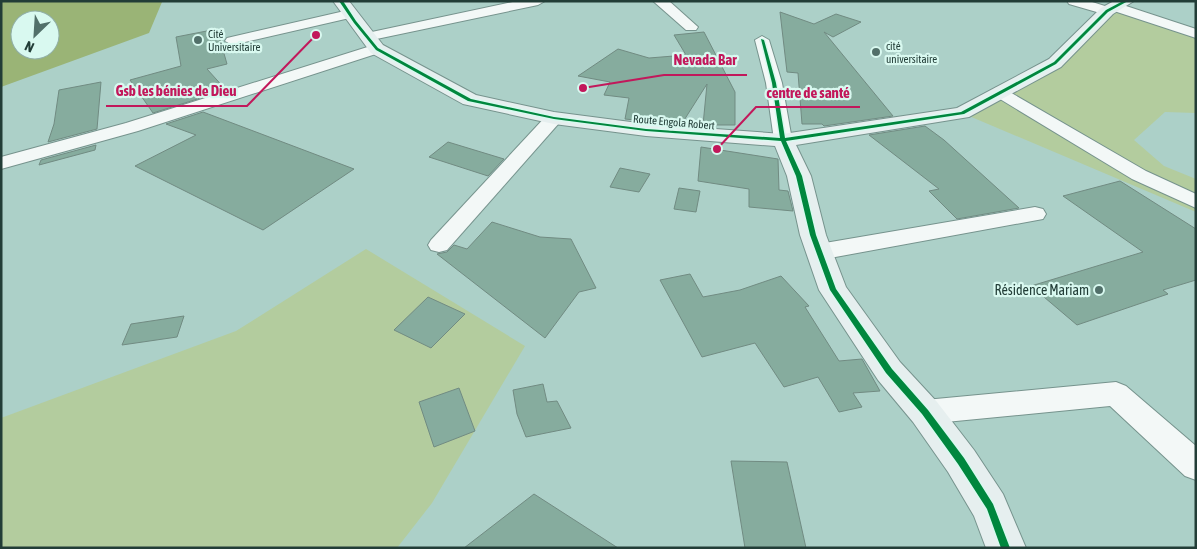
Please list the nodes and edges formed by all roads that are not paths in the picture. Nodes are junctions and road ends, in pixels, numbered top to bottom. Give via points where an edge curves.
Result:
1 (538, 1) edge
2 (660, 1) edge
3 (1074, 1) edge
4 (1116, 6) edge
5 (345, 8) edge
6 (691, 27) dead end
7 (1196, 34) edge
8 (762, 40) dead end
9 (232, 41) dead end
10 (372, 43) junction
11 (1001, 92) junction
12 (554, 118) junction
13 (783, 140) junction
14 (1, 163) edge
15 (1196, 202) edge
16 (1035, 214) dead end
17 (439, 245) dead end
18 (819, 252) junction
19 (925, 412) junction
20 (1196, 466) edge
21 (1006, 548) edge

1 - 10 street
2 - 6 street
3 - 4 street
4 - 7 street
4 - 11 street, Route Engola Robert via 1055,63
5 - 9 street
5 - 10 street, Route Engola Robert
8 - 13 street via 774,82
10 - 12 street, Route Engola Robert via 470,100
10 - 14 street via 132,127
11 - 13 street, Route Engola Robert via 962,113
11 - 15 street via 1139,175
12 - 13 street, Route Engola Robert via 646,130
12 - 17 street
13 - 18 street via 799,176
16 - 18 street
18 - 19 street via 833,290 860,331
19 - 20 street via 1116,394
19 - 21 street via 990,507

